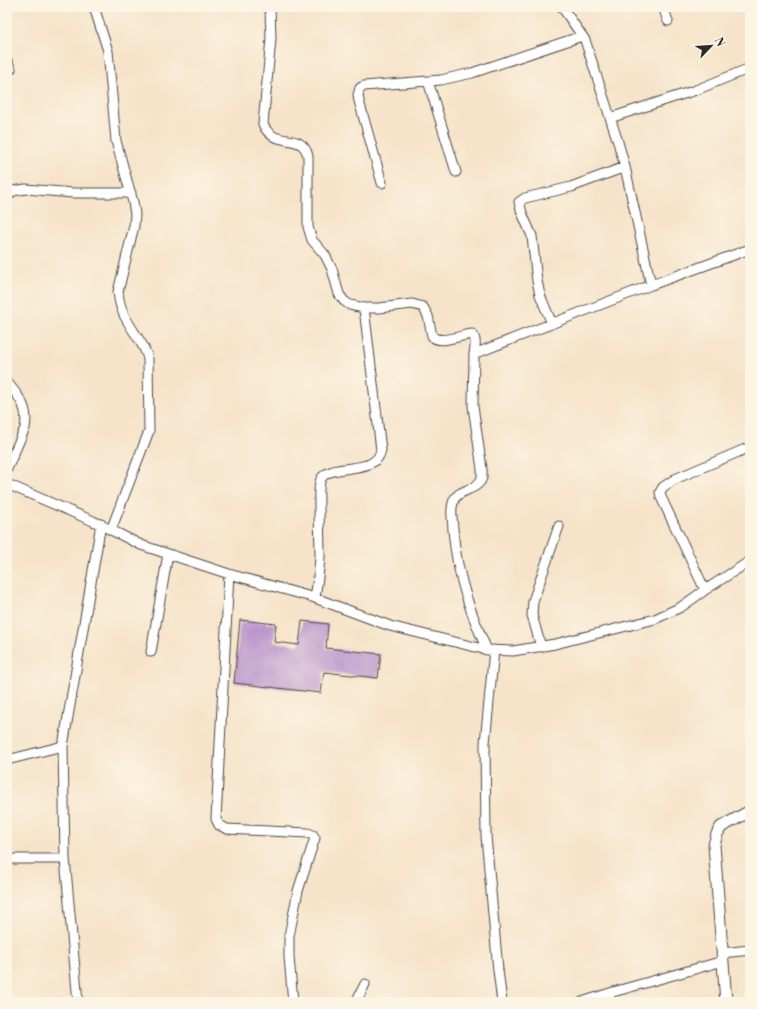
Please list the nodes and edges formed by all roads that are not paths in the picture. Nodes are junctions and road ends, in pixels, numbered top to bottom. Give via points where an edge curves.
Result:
1 (94, 7) edge
2 (270, 7) edge
3 (562, 7) edge
4 (663, 7) edge
5 (668, 21) dead end
6 (582, 36) junction
7 (750, 68) edge
8 (428, 81) junction
9 (610, 118) junction
10 (624, 166) junction
11 (456, 172) dead end
12 (382, 183) dead end
13 (131, 193) junction
14 (7, 197) edge
15 (750, 249) edge
16 (651, 285) junction
17 (364, 308) junction
18 (552, 324) junction
19 (474, 354) junction
20 (7, 382) edge
21 (750, 447) edge
22 (7, 469) edge
23 (7, 484) edge
24 (101, 524) junction
25 (559, 526) dead end
26 (111, 530) junction
27 (168, 554) junction
28 (750, 561) edge
29 (229, 574) junction
30 (704, 590) junction
31 (316, 598) junction
32 (541, 647) junction
33 (490, 650) junction
34 (151, 652) dead end
35 (63, 746) junction
36 (7, 760) edge
37 (750, 811) edge
38 (7, 859) edge
39 (65, 859) junction
40 (750, 950) edge
41 (722, 957) junction
42 (365, 984) dead end
43 (78, 1002) edge
44 (293, 1002) edge
45 (356, 1002) edge
46 (502, 1002) edge
47 (582, 1002) edge
48 (726, 1002) edge

1 - 13 street via 108,51 116,141
2 - 17 street via 271,39 263,124 273,136 299,143 306,149 308,227 312,240 325,255 344,301
3 - 6 street
4 - 5 street
6 - 8 street via 472,73
6 - 9 street
7 - 9 street via 696,90
8 - 11 street
8 - 12 street via 360,88 359,101
9 - 10 street
10 - 16 street
10 - 18 street via 571,187 525,198 519,202 534,244 540,295
13 - 14 street via 73,193 26,189 13,191
13 - 26 street via 135,214 134,226 118,292 127,321 148,359 149,431
15 - 16 street
16 - 18 street
17 - 19 street via 418,305 425,310 434,338 440,340 472,334 475,340
17 - 31 street via 381,454 369,464 328,473 321,479 320,558
18 - 19 street
19 - 33 street via 474,406 482,478 478,485 456,495 452,510 455,546 464,593 473,619
20 - 22 street via 22,402 26,428
21 - 30 street via 675,479 660,492
23 - 24 street
24 - 26 street
24 - 35 street
25 - 32 street via 533,601 532,615
26 - 27 street via 141,545
27 - 29 street
27 - 34 street
28 - 30 street
29 - 31 street
29 - 44 street via 216,819 219,825 227,829 313,835 313,844 298,891 289,936
30 - 32 street via 681,607 655,619
31 - 33 street via 390,626
32 - 33 street via 513,651
33 - 46 street via 485,744 486,836
35 - 36 street
35 - 39 street
37 - 41 street via 721,827 714,845
38 - 39 street
39 - 43 street
40 - 41 street
41 - 47 street
41 - 48 street
42 - 45 street

